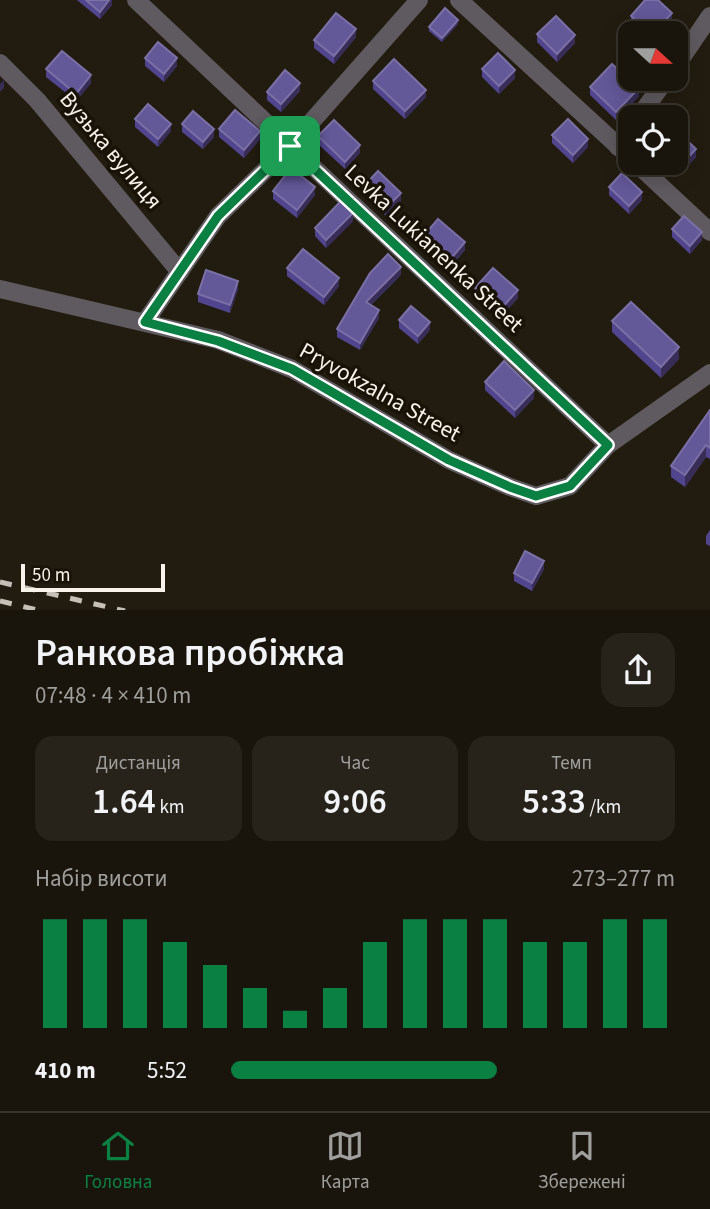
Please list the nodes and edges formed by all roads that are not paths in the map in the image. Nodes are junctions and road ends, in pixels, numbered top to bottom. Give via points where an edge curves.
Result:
1 (136, 0) edge
2 (419, 0) edge
3 (459, 0) edge
4 (710, 16) edge
5 (688, 48) edge
6 (0, 63) edge
7 (290, 146) junction
8 (618, 146) edge
9 (649, 175) edge
10 (710, 232) edge
11 (180, 272) junction
12 (0, 289) edge
13 (145, 322) junction
14 (710, 373) edge
15 (608, 445) junction

1 - 7 street, Levka Lukianenka Street
2 - 7 street
3 - 8 street
4 - 5 street
6 - 11 street, Вузька вулиця via 37,100
7 - 11 street via 218,216
7 - 15 street, Levka Lukianenka Street
9 - 10 street
11 - 13 street
12 - 13 street, Pryvokzalna Street
13 - 15 street, Pryvokzalna Street via 218,341 292,369 449,460 536,496 570,486
14 - 15 street

